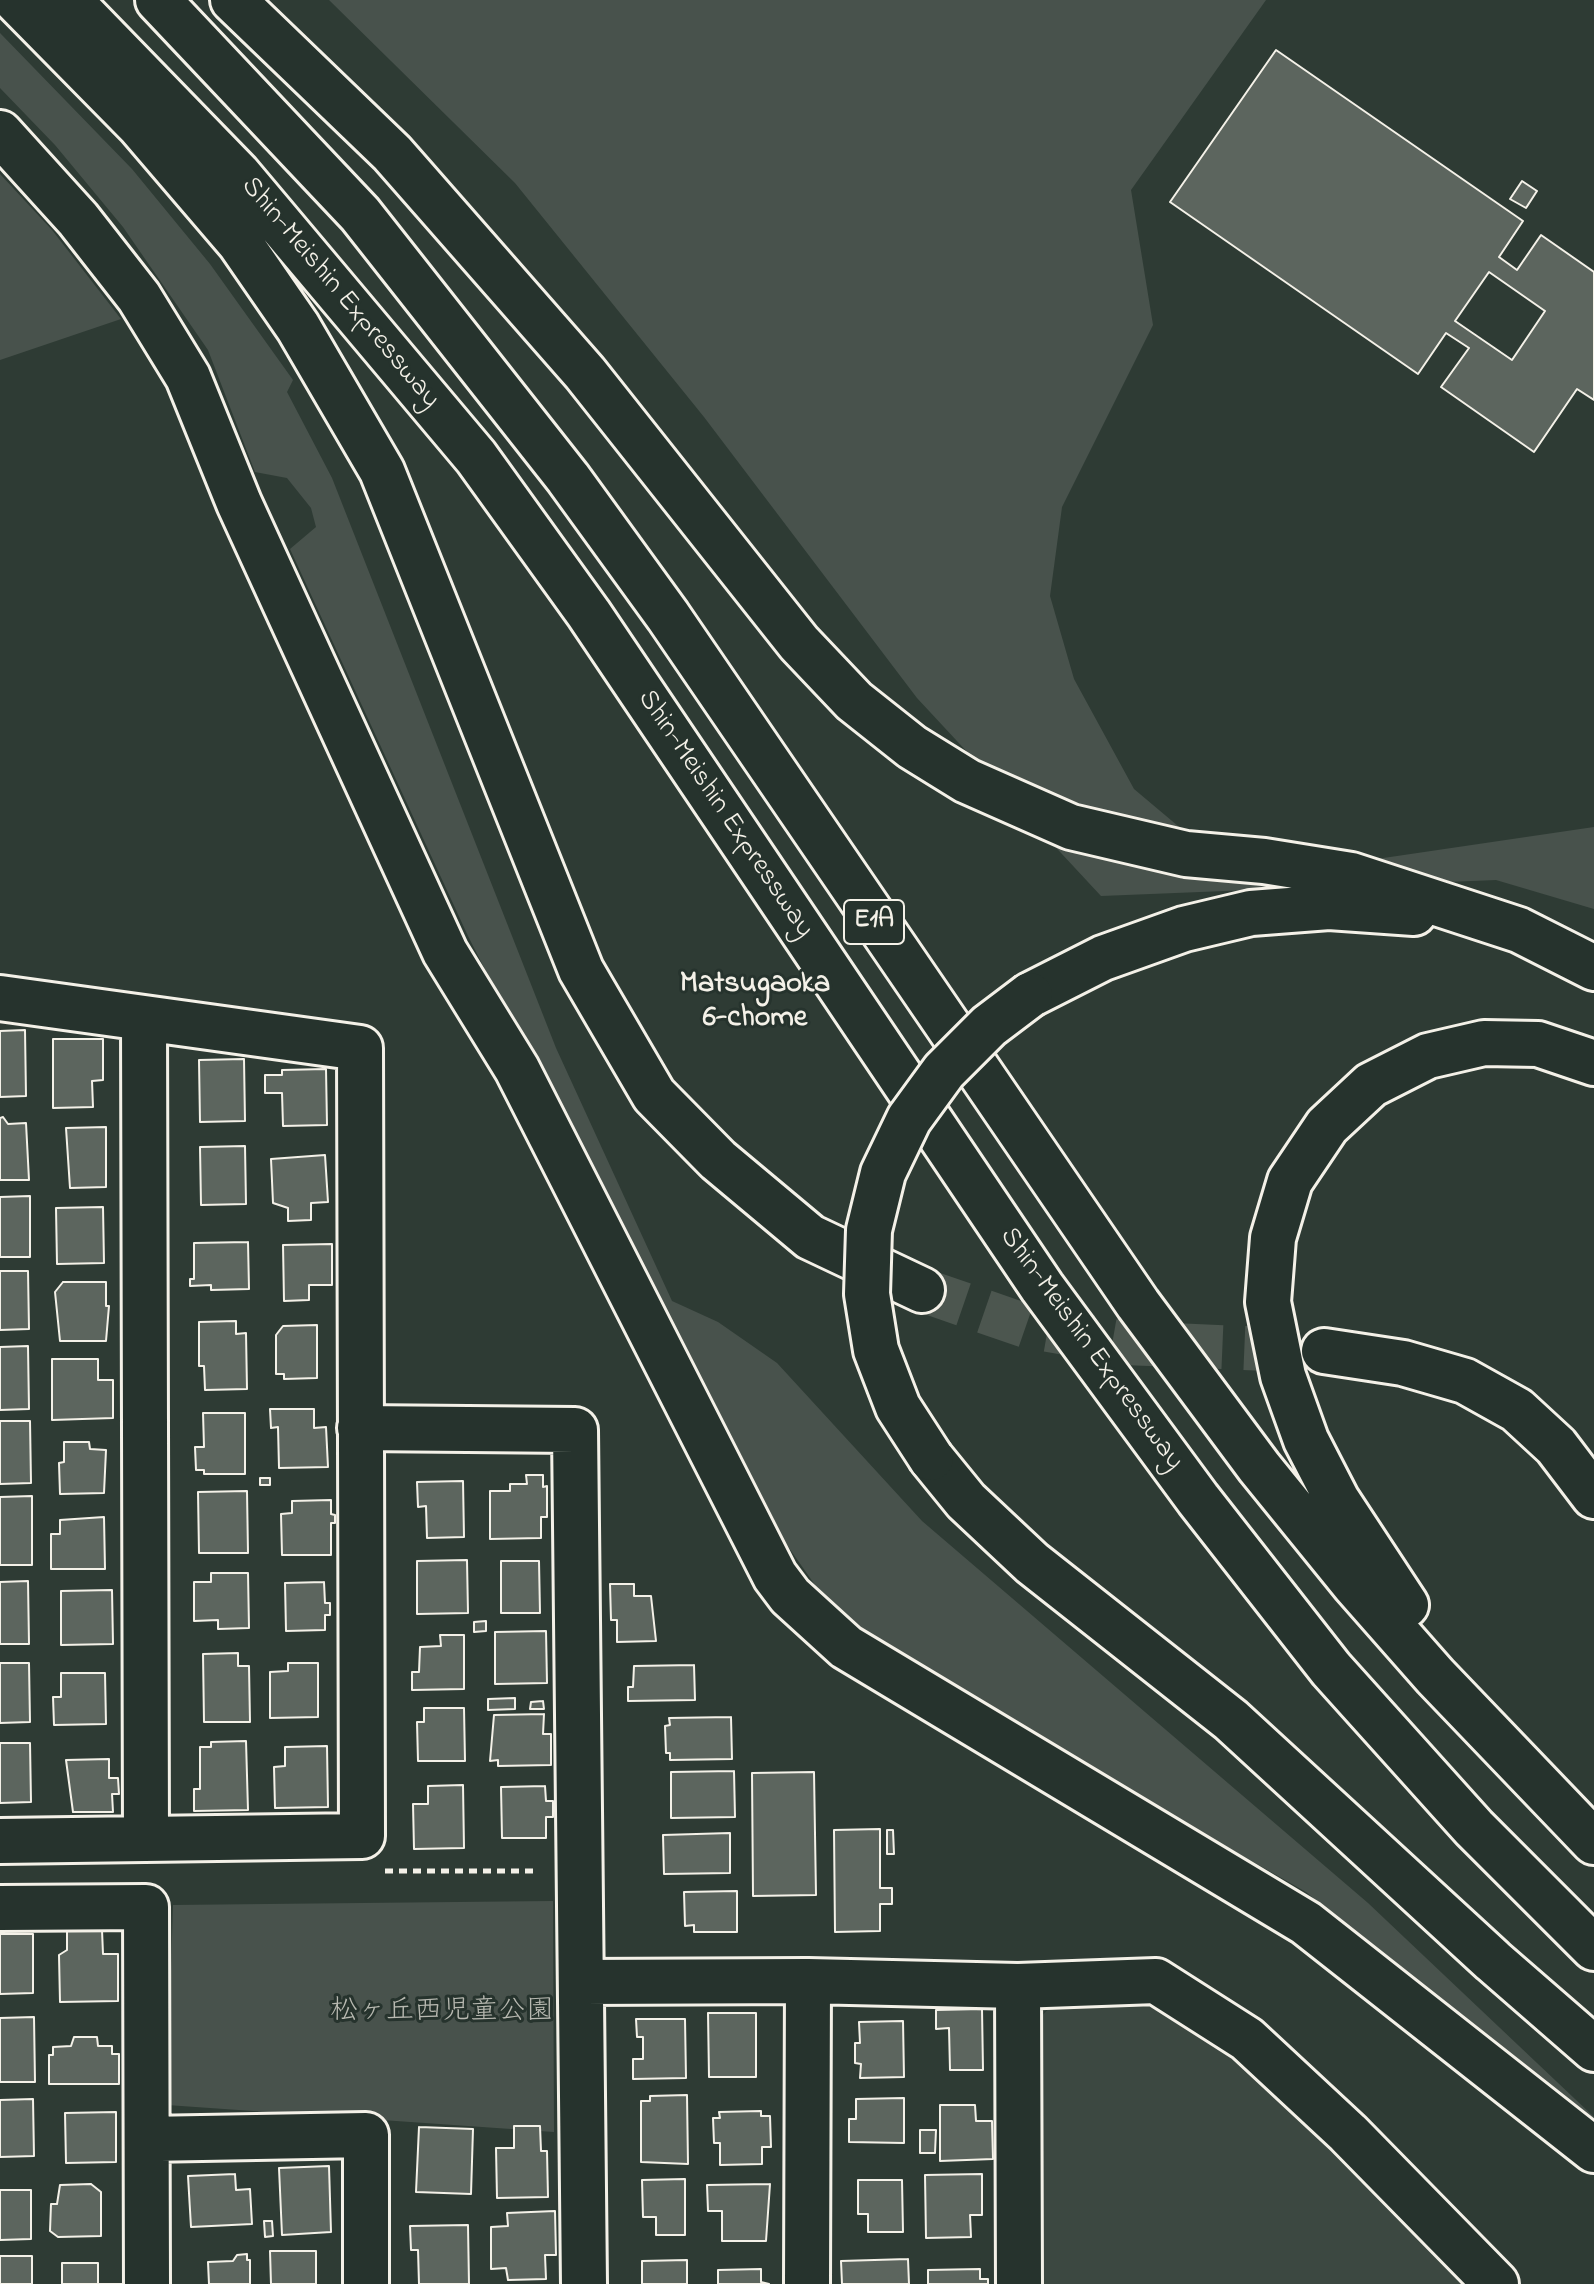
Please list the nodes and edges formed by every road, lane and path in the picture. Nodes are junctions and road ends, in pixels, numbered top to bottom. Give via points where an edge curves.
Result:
1 (16, 0) edge
2 (69, 0) edge
3 (158, 0) edge
4 (233, 0) edge
5 (0, 133) edge
6 (1519, 930) junction
7 (1594, 968) edge
8 (0, 998) edge
9 (144, 1020) junction
10 (1594, 1063) edge
11 (922, 1290) tunnel mouth
12 (1324, 1351) tunnel mouth
13 (360, 1428) junction
14 (1594, 1496) edge
15 (1548, 1797) junction
16 (146, 1839) junction
17 (0, 1841) edge
18 (1594, 1842) edge
19 (0, 1908) edge
20 (1594, 1948) edge
21 (808, 1981) junction
22 (583, 1982) junction
23 (1018, 1986) junction
24 (1594, 2049) edge
25 (147, 2139) junction
26 (1594, 2150) edge
27 (147, 2284) edge
28 (366, 2284) edge
29 (584, 2284) edge
30 (807, 2284) edge
31 (1019, 2284) edge
32 (1496, 2284) edge

1 - 11 main road via 139,125 240,243 298,327 382,471 581,970 654,1095 718,1160 810,1237
2 - 20 main road, Shin-Meishin Expressway / E1A via 238,174 476,457 589,614 1042,1287 1198,1499 1331,1669 1474,1828
3 - 15 main road, E1A via 360,214 487,373 668,616 904,966 1194,1379 1354,1584
4 - 6 main road via 392,153 585,373 799,643 854,701 912,747 967,781 1071,827 1186,854 1351,875
5 - 26 main road via 139,297 188,377 239,503 445,952 517,1069 775,1576 790,1596 846,1647 1306,1923
6 - 7 main road
6 - 24 main road, bridge via 1415,913 1329,907 1251,913 1184,929 1103,958 1030,995 944,1071 909,1119 883,1173 869,1230 867,1294 876,1350 898,1407 966,1501 1032,1563 1231,1720
8 - 9 main road
9 - 13 main road via 360,1048
9 - 16 main road
10 - 15 main road via 1538,1044 1484,1043 1428,1056 1371,1085 1327,1126 1290,1181 1273,1238 1268,1302 1292,1402 1337,1500 1376,1565
12 - 14 main road via 1403,1363 1465,1381 1517,1410 1556,1446
13 - 16 main road via 362,1836
13 - 22 main road via 575,1430
15 - 18 main road, E1A
16 - 17 main road
19 - 25 main road via 146,1907
21 - 22 main road
21 - 23 main road
21 - 30 main road
22 - 29 main road
23 - 31 main road
23 - 32 main road via 1156,1981 1247,2039
25 - 27 main road
25 - 28 main road via 366,2135

